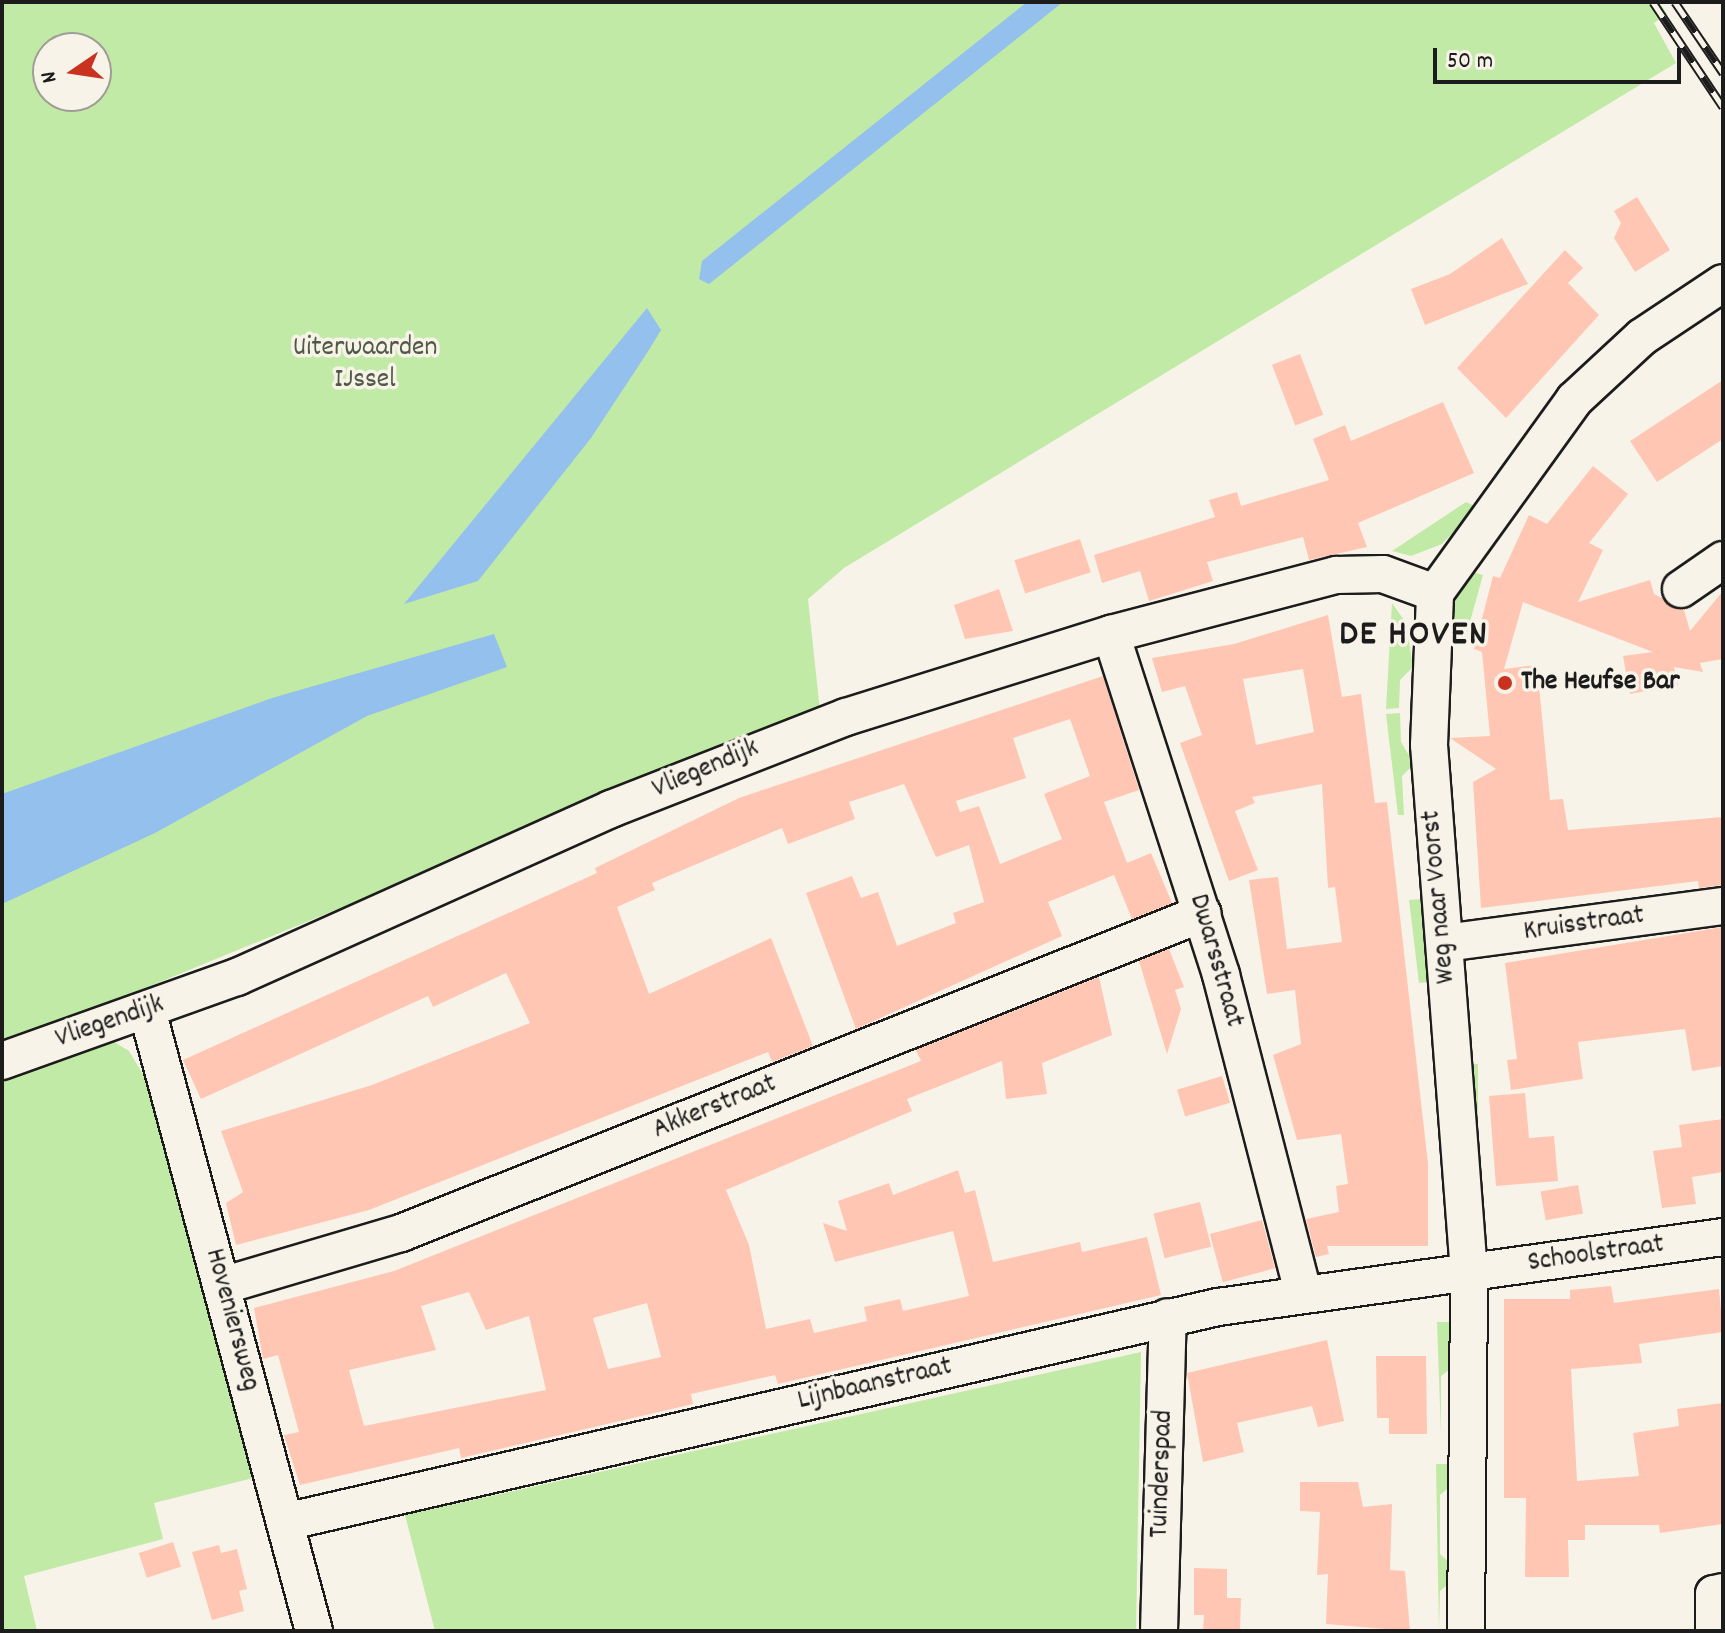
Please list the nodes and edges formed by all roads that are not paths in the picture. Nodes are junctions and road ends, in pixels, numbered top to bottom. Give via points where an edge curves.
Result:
1 (1723, 283) edge
2 (1723, 560) edge
3 (1681, 589) dead end
4 (1435, 593) junction
5 (1111, 634) junction
6 (1723, 906) edge
7 (1203, 913) junction
8 (1445, 943) junction
9 (147, 1010) junction
10 (2, 1061) edge
11 (1723, 1237) edge
12 (1469, 1273) junction
13 (222, 1286) junction
14 (1303, 1293) junction
15 (1168, 1317) junction
16 (285, 1522) junction
17 (1723, 1592) edge
18 (314, 1631) edge
19 (1159, 1631) edge
20 (1466, 1631) edge
21 (1714, 1631) edge

1 - 4 street via 1642,337 1574,400
2 - 3 street
4 - 5 street, Vliegendijk via 1402,578 1345,574
4 - 8 street, Weg naar Voorst via 1427,702
5 - 7 street, Dwarsstraat
5 - 9 street, Vliegendijk via 782,738 275,962
6 - 8 street, Kruisstraat
7 - 13 street, Akkerstraat via 401,1233
7 - 14 street, Dwarsstraat
8 - 12 street, Weg naar Voorst
9 - 10 street, Vliegendijk
9 - 13 street, Hoveniersweg
11 - 12 street, Schoolstraat
12 - 14 street, Lijnbaanstraat
12 - 20 street, Weg naar Voorst
13 - 16 street, Hoveniersweg
14 - 15 street, Lijnbaanstraat
15 - 16 street, Lijnbaanstraat
15 - 19 street, Tuinderspad
16 - 18 street, Hoveniersweg
17 - 21 street via 1714,1594

